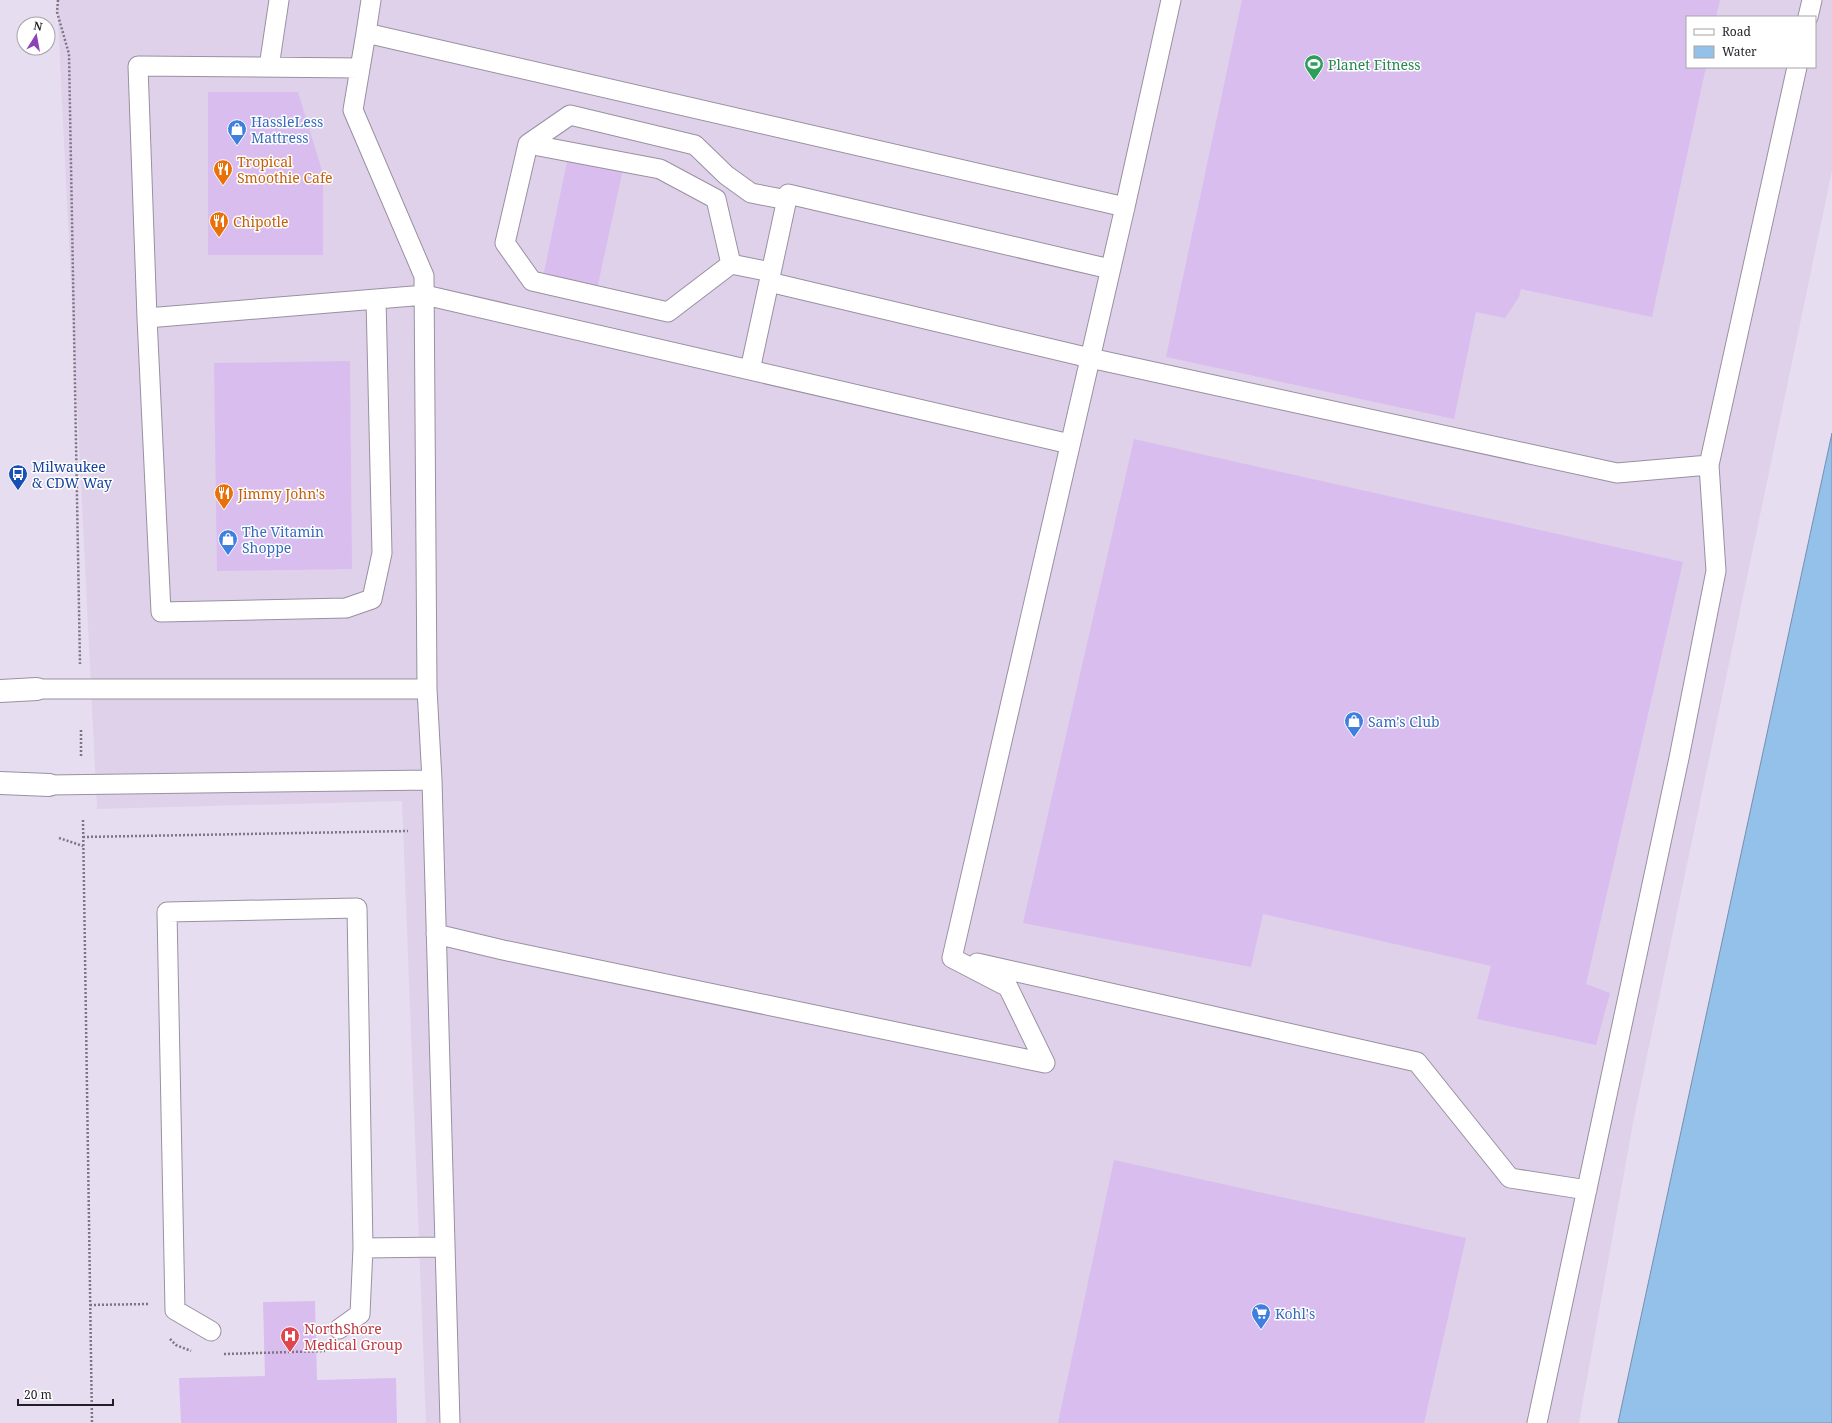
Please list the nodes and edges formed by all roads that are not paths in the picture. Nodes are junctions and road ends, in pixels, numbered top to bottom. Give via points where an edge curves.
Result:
1 (279, 0) edge
2 (371, 0) edge
3 (1171, 0) edge
4 (1812, 0) edge
5 (1808, 16) edge
6 (366, 32) junction
7 (269, 67) junction
8 (360, 68) junction
9 (1797, 68) edge
10 (528, 144) junction
11 (787, 200) junction
12 (1125, 207) junction
13 (731, 264) junction
14 (1110, 269) junction
15 (770, 277) junction
16 (424, 295) junction
17 (376, 299) junction
18 (147, 318) junction
19 (1090, 358) junction
20 (750, 370) junction
21 (1070, 444) junction
22 (1709, 465) junction
23 (37, 689) joint
24 (428, 690) junction
25 (0, 691) edge
26 (432, 780) junction
27 (0, 782) edge
28 (49, 785) joint
29 (436, 934) junction
30 (952, 958) junction
31 (1587, 1190) junction
32 (445, 1247) junction
33 (363, 1248) junction
34 (340, 1329) dead end
35 (211, 1331) dead end
36 (450, 1423) edge
37 (1537, 1423) edge

1 - 7 lane
2 - 6 lane
3 - 12 lane
4 - 5 lane
6 - 8 lane
6 - 12 lane
7 - 8 lane
7 - 18 lane via 138,66
8 - 16 lane via 353,110 424,276
9 - 22 lane
10 - 11 lane via 570,115 695,145 726,175 751,193
10 - 13 lane via 660,170 716,199
10 - 13 lane via 505,243 532,281 668,312
11 - 14 lane via 788,194
11 - 15 lane
12 - 14 lane
13 - 15 lane
14 - 19 lane
15 - 19 lane
15 - 20 lane
16 - 17 lane
16 - 20 lane
16 - 24 lane
17 - 18 lane
17 - 18 lane via 382,553 372,599 346,608 162,612
19 - 21 lane
19 - 22 lane via 1617,473
20 - 21 lane
21 - 30 lane
22 - 31 lane via 1716,571
23 - 24 lane
23 - 25 street
24 - 26 lane
26 - 28 lane
26 - 29 lane
27 - 28 street
29 - 30 lane via 1045,1063 1008,987
29 - 32 lane
30 - 31 lane via 1417,1062 1510,1178
31 - 37 lane
32 - 33 lane
32 - 36 lane
33 - 34 lane via 360,1314
33 - 35 lane via 358,908 167,912 175,1310

